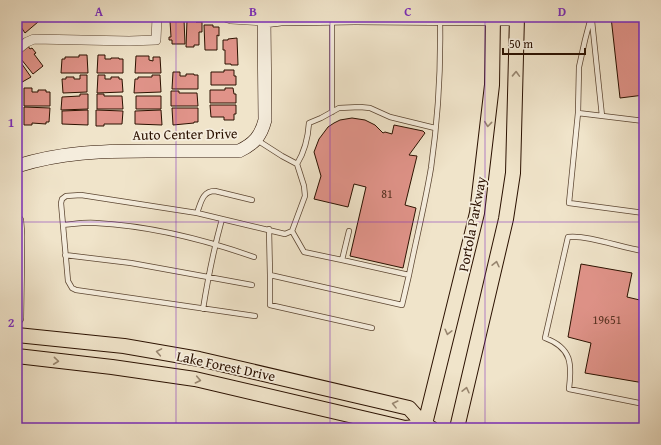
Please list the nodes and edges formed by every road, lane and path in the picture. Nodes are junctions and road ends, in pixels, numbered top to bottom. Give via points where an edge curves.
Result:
1 (157, 17) edge
2 (225, 17) edge
3 (355, 17) edge
4 (591, 17) edge
5 (370, 18) edge
6 (440, 18) junction
7 (493, 18) edge
8 (517, 18) edge
9 (264, 19) edge
10 (332, 19) junction
11 (17, 50) edge
12 (332, 112) junction
13 (578, 113) junction
14 (602, 116) junction
15 (644, 120) edge
16 (435, 128) junction
17 (257, 140) junction
18 (298, 164) junction
19 (17, 166) edge
20 (252, 200) dead end
21 (197, 213) junction
22 (644, 213) edge
23 (222, 219) junction
24 (17, 221) edge
25 (63, 225) junction
26 (269, 229) junction
27 (292, 231) junction
28 (349, 231) dead end
29 (215, 244) junction
30 (644, 251) edge
31 (65, 255) junction
32 (254, 257) dead end
33 (342, 260) junction
34 (270, 275) junction
35 (409, 275) junction
36 (208, 276) junction
37 (252, 285) dead end
38 (203, 309) junction
39 (255, 316) dead end
40 (17, 318) edge
41 (372, 328) dead end
42 (17, 335) edge
43 (17, 356) edge
44 (644, 404) edge
45 (428, 427) edge
46 (457, 428) edge

1 - 11 street via 156,40 34,39
2 - 9 street via 231,20
3 - 5 street
3 - 10 street
4 - 13 lane via 579,67
4 - 14 lane
5 - 6 street
6 - 7 street
6 - 16 lane via 441,59
7 - 8 street
7 -> 45 main road, Portola Parkway via 492,85 476,213
46 -> 8 main road via 506,219 513,173
9 - 10 street
9 - 17 street, Auto Center Drive via 265,120
10 - 12 lane
12 - 16 lane via 339,108 370,108 390,117
12 - 18 lane via 309,123 303,154
13 - 14 lane
13 - 22 lane via 569,203
14 - 15 lane
16 - 35 lane via 431,169
17 - 18 lane
17 - 19 street, Auto Center Drive via 239,151 105,151 77,153
18 - 27 lane via 305,196
20 - 21 lane via 210,191 204,195
21 - 23 lane
21 - 25 lane via 81,194 62,199
23 - 26 lane
23 - 29 lane
24 - 40 street
25 - 29 lane via 95,222 168,232
25 - 31 lane
26 - 27 lane via 285,234
26 - 34 lane
27 - 33 lane via 304,252
28 - 33 lane
29 - 32 lane
29 - 36 lane
30 - 44 lane via 578,236 568,237 545,338 554,341 568,356 571,372 569,389
31 - 36 lane
31 - 38 lane via 68,281 76,290
33 - 35 lane
34 - 35 lane via 402,304
34 - 41 lane via 270,305
36 - 37 lane
36 - 38 lane
38 - 39 lane
45 -> 42 main road, Lake Forest Drive via 409,408 206,361 124,346
43 -> 45 main road, Lake Forest Drive via 112,366 195,379 405,428

